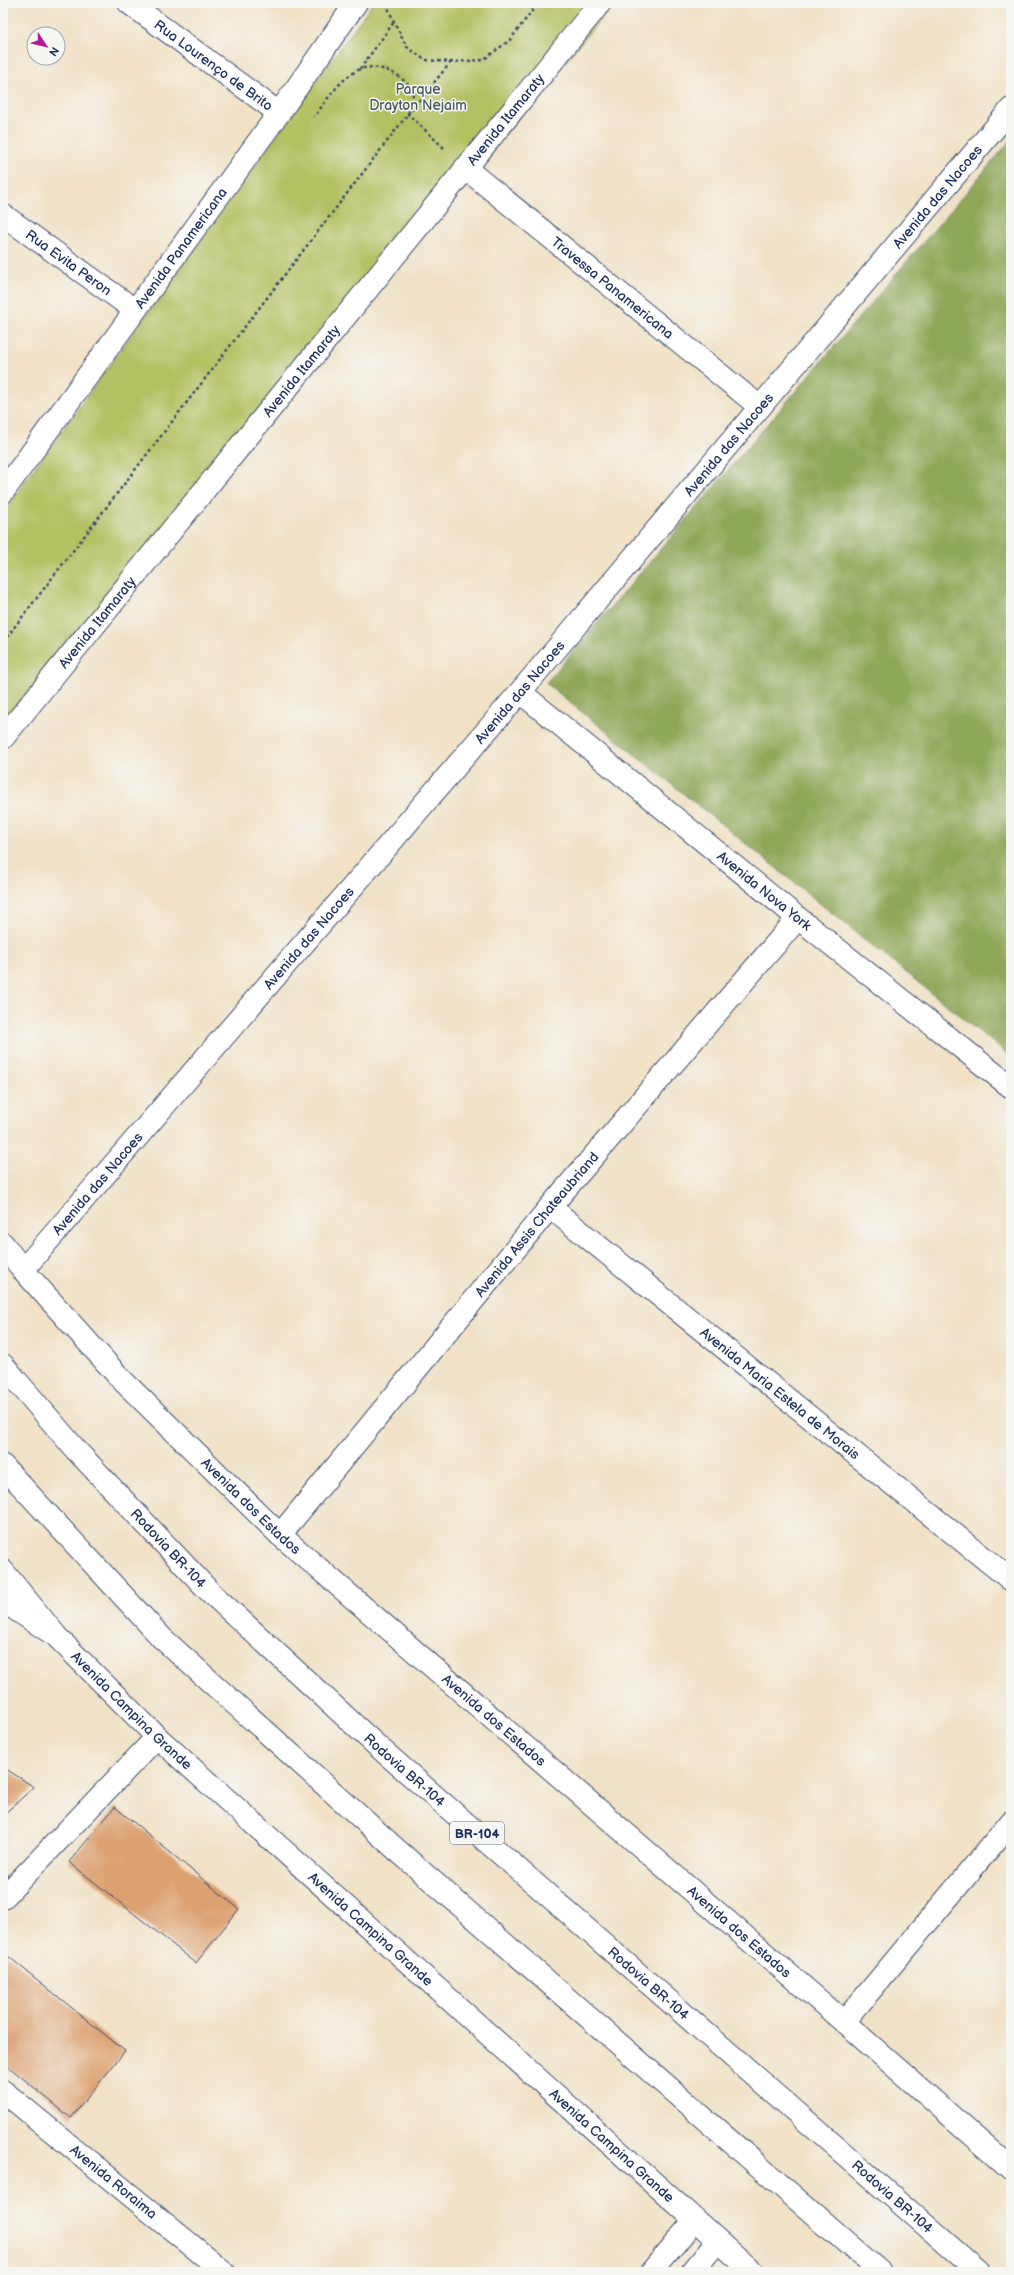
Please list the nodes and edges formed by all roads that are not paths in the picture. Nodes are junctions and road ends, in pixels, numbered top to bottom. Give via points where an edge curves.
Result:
1 (128, 3) edge
2 (356, 3) edge
3 (600, 3) edge
4 (1011, 109) edge
5 (280, 113) junction
6 (465, 168) junction
7 (3, 215) edge
8 (135, 310) junction
9 (760, 407) junction
10 (3, 492) edge
11 (520, 692) junction
12 (3, 738) edge
13 (798, 918) junction
14 (1011, 1087) edge
15 (550, 1207) junction
16 (3, 1244) edge
17 (23, 1270) junction
18 (3, 1365) edge
19 (3, 1466) edge
20 (280, 1535) junction
21 (3, 1570) edge
22 (1011, 1580) edge
23 (3, 1601) edge
24 (57, 1637) junction
25 (157, 1737) junction
26 (1011, 1822) edge
27 (3, 1898) edge
28 (844, 2022) junction
29 (3, 2091) edge
30 (1011, 2169) edge
31 (694, 2220) junction
32 (718, 2241) junction
33 (224, 2272) edge
34 (651, 2272) edge
35 (692, 2272) edge
36 (753, 2272) edge
37 (880, 2272) edge
38 (979, 2272) edge

1 - 5 main road, Rua Lourenço de Brito
2 - 5 main road, Avenida Panamericana
3 - 6 main road, Avenida Itamaraty
4 - 9 main road, Avenida das Nacoes
5 - 8 main road, Avenida Panamericana
6 - 9 main road, Travessa Panamericana
6 - 12 main road, Avenida Itamaraty
7 - 8 main road, Rua Evita Peron
8 - 10 main road, Avenida Panamericana
9 - 11 main road, Avenida das Nacoes
11 - 13 main road, Avenida Nova York
11 - 17 main road, Avenida das Nacoes
13 - 14 main road, Avenida Nova York
13 - 15 main road, Avenida Assis Chateaubriand
15 - 20 main road, Avenida Assis Chateaubriand
15 - 22 main road, Avenida Maria Estela de Morais
16 - 17 main road, Avenida dos Estados
17 - 20 main road, Avenida dos Estados via 121,1379
18 - 38 main road, Rodovia BR-104 / BR-104 via 76,1450 214,1596 374,1744
19 - 37 main road via 162,1638 398,1850
20 - 28 main road, Avenida dos Estados
21 - 24 main road, Avenida Campina Grande
23 - 24 main road
24 - 25 main road, Avenida Campina Grande
25 - 27 main road
25 - 31 main road, Avenida Campina Grande
26 - 28 main road
28 - 30 main road, Avenida dos Estados
29 - 33 main road, Avenida Roraima
31 - 32 main road, Avenida Campina Grande
31 - 34 main road
32 - 35 main road
32 - 36 main road, Avenida Campina Grande

